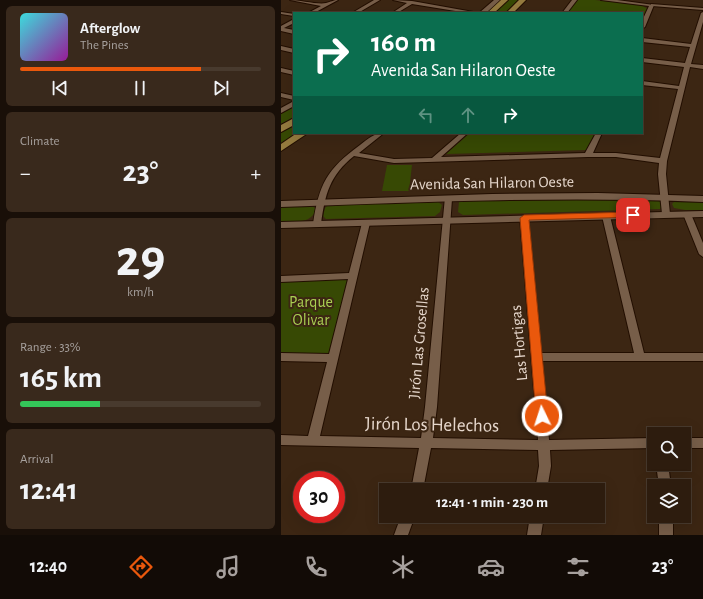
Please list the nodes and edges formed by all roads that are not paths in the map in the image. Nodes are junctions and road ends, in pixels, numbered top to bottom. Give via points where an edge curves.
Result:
1 (292, 0) edge
2 (336, 0) edge
3 (378, 0) edge
4 (395, 0) edge
5 (497, 0) edge
6 (505, 0) edge
7 (523, 0) edge
8 (575, 0) edge
9 (603, 0) edge
10 (412, 2) junction
11 (652, 5) junction
12 (325, 6) junction
13 (447, 7) junction
14 (703, 9) edge
15 (312, 12) edge
16 (356, 12) edge
17 (396, 12) edge
18 (439, 12) edge
19 (472, 12) edge
20 (483, 12) edge
21 (491, 12) edge
22 (510, 12) edge
23 (565, 12) edge
24 (281, 13) edge
25 (703, 13) edge
26 (293, 15) edge
27 (293, 22) edge
28 (643, 25) edge
29 (281, 28) edge
30 (293, 32) edge
31 (643, 40) edge
32 (693, 46) junction
33 (281, 48) edge
34 (293, 51) edge
35 (643, 60) edge
36 (688, 66) junction
37 (703, 67) edge
38 (281, 70) edge
39 (293, 73) edge
40 (643, 83) edge
41 (681, 88) junction
42 (281, 95) edge
43 (293, 98) edge
44 (293, 104) edge
45 (281, 111) edge
46 (293, 122) edge
47 (281, 129) edge
48 (302, 134) edge
49 (380, 134) edge
50 (464, 134) edge
51 (598, 134) edge
52 (281, 148) edge
53 (353, 154) junction
54 (588, 154) junction
55 (434, 160) junction
56 (663, 161) junction
57 (664, 197) junction
58 (449, 199) junction
59 (703, 199) edge
60 (320, 202) junction
61 (281, 204) edge
62 (666, 214) junction
63 (687, 214) junction
64 (703, 214) edge
65 (606, 216) junction
66 (524, 218) junction
67 (448, 220) junction
68 (366, 223) junction
69 (317, 224) junction
70 (281, 225) edge
71 (703, 254) edge
72 (353, 276) junction
73 (281, 279) edge
74 (281, 357) edge
75 (537, 357) junction
76 (640, 357) junction
77 (703, 357) edge
78 (332, 358) junction
79 (281, 440) edge
80 (313, 440) junction
81 (691, 442) edge
82 (426, 443) junction
83 (647, 443) edge
84 (703, 443) edge
85 (544, 445) junction
86 (418, 483) edge
87 (542, 483) edge
88 (405, 523) edge
89 (536, 523) edge
90 (666, 523) edge
91 (401, 535) edge
92 (534, 535) edge
93 (666, 535) edge

1 - 12 street
2 - 12 street
3 - 16 street
4 - 10 street
5 - 20 street
6 - 21 main road
7 - 22 main road
8 - 23 street
9 - 11 street
10 - 13 street
10 - 17 street
11 - 14 street
11 - 28 street
12 - 15 street
13 - 18 street
13 - 19 street
24 - 26 street
25 - 32 street
27 - 29 street
29 - 30 street
31 - 32 street
32 - 36 street
33 - 34 street
35 - 36 street
36 - 37 street
36 - 41 street
38 - 39 street
40 - 41 street
41 - 56 street
42 - 43 street
44 - 45 street
46 - 47 main road
48 - 52 main road
49 - 53 street
50 - 55 street
51 - 54 street
53 - 55 street via 382,160
53 - 60 street via 331,174
54 - 55 street
54 - 56 street
56 - 57 street
57 - 58 street, Avenida San Hilaron Oeste
57 - 59 street, Avenida San Hilaron Oeste
57 - 62 street
58 - 60 street, Avenida San Hilaron Oeste
58 - 67 street, Jirón Las Grosellas
60 - 61 street, Avenida San Hilaron Oeste
60 - 69 street
62 - 63 street
62 - 65 street
63 - 64 street
63 - 71 street
65 - 66 street
65 - 76 street
66 - 67 street
66 - 75 street, Las Hortigas
67 - 68 street
67 - 82 street, Jirón Las Grosellas
68 - 69 street
68 - 72 street
69 - 70 street
72 - 73 street
72 - 78 street
74 - 78 street
75 - 76 street
75 - 85 street, Las Hortigas
76 - 77 street
78 - 80 street
79 - 80 street, Jirón Los Helechos
80 - 82 street, Jirón Los Helechos
81 - 84 street
82 - 85 street, Jirón Los Helechos
82 - 86 street, Jirón Las Grosellas
83 - 85 street, Jirón Los Helechos
85 - 87 street, Las Hortigas via 545,466
88 - 91 street
89 - 92 street
90 - 93 street

